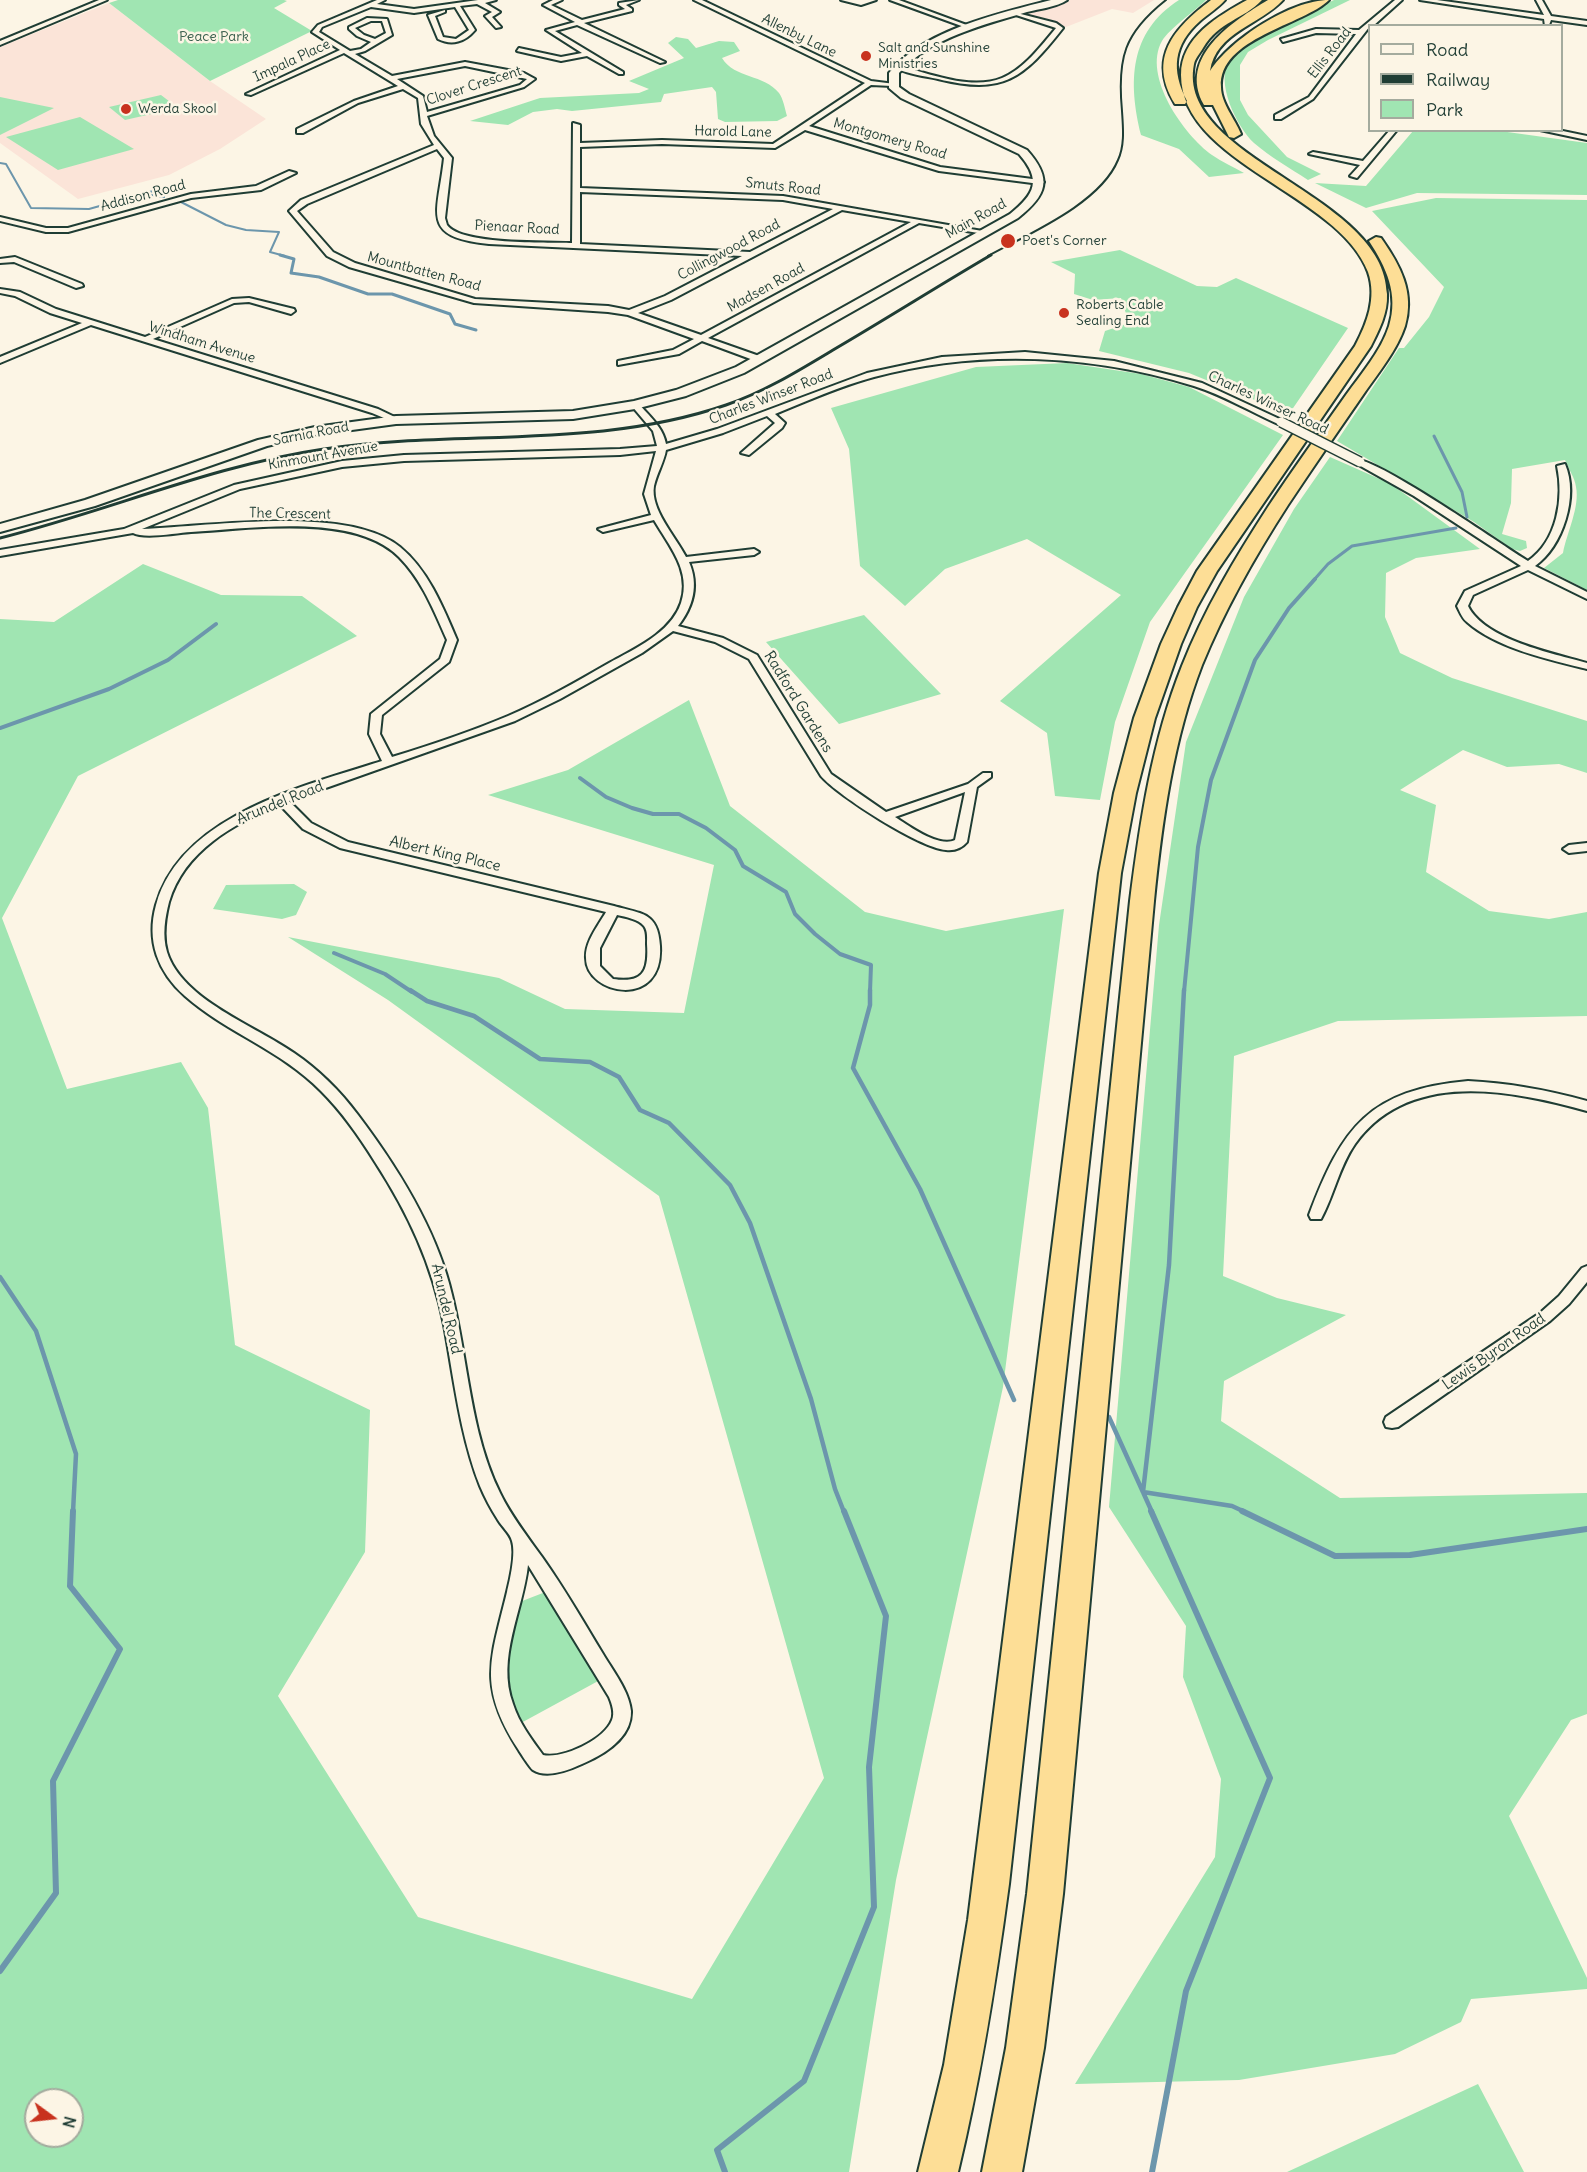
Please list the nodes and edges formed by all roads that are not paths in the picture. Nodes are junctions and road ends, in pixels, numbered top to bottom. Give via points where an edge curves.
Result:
1 (104, 0) edge
2 (382, 0) edge
3 (493, 0) edge
4 (559, 0) edge
5 (636, 0) edge
6 (698, 0) edge
7 (844, 0) edge
8 (873, 0) edge
9 (893, 0) edge
10 (1062, 0) edge
11 (1219, 0) edge
12 (1256, 0) edge
13 (1277, 0) edge
14 (1323, 0) edge
15 (1399, 0) edge
16 (1423, 0) edge
17 (1539, 0) edge
18 (1438, 1) edge
19 (478, 2) junction
20 (369, 5) junction
21 (459, 8) junction
22 (1015, 13) junction
23 (1548, 17) junction
24 (579, 22) junction
25 (1587, 23) edge
26 (1370, 24) edge
27 (1546, 24) edge
28 (1368, 26) edge
29 (498, 27) dead end
30 (969, 27) junction
31 (1361, 32) junction
32 (1283, 40) dead end
33 (376, 41) junction
34 (0, 43) edge
35 (519, 50) dead end
36 (347, 52) junction
37 (586, 54) junction
38 (662, 62) dead end
39 (897, 66) junction
40 (621, 72) dead end
41 (392, 78) junction
42 (870, 83) junction
43 (892, 84) junction
44 (404, 86) junction
45 (249, 94) dead end
46 (424, 115) junction
47 (1278, 117) dead end
48 (576, 125) dead end
49 (804, 127) junction
50 (300, 130) dead end
51 (1392, 132) edge
52 (1554, 132) edge
53 (1234, 134) junction
54 (1587, 138) edge
55 (576, 145) junction
56 (439, 146) junction
57 (1313, 153) dead end
58 (1364, 163) junction
59 (292, 173) dead end
60 (1269, 175) junction
61 (1354, 176) dead end
62 (1040, 182) junction
63 (577, 190) junction
64 (840, 208) junction
65 (0, 219) edge
66 (918, 221) junction
67 (984, 232) junction
68 (576, 245) junction
69 (750, 255) junction
70 (0, 261) edge
71 (79, 286) dead end
72 (0, 291) edge
73 (291, 311) dead end
74 (630, 313) junction
75 (89, 323) junction
76 (702, 339) junction
77 (145, 340) junction
78 (759, 359) junction
79 (0, 360) edge
80 (621, 363) dead end
81 (635, 405) junction
82 (769, 413) junction
83 (396, 420) junction
84 (662, 448) junction
85 (746, 453) dead end
86 (1562, 466) dead end
87 (658, 516) junction
88 (0, 528) edge
89 (603, 529) dead end
90 (126, 532) junction
91 (754, 552) dead end
92 (0, 553) edge
93 (683, 560) junction
94 (1528, 566) junction
95 (1587, 596) edge
96 (671, 627) junction
97 (1587, 666) edge
98 (389, 762) junction
99 (987, 775) dead end
100 (972, 786) junction
101 (945, 795) junction
102 (282, 800) junction
103 (969, 802) junction
104 (887, 816) junction
105 (1587, 847) edge
106 (1569, 849) dead end
107 (614, 910) junction
108 (1587, 1106) edge
109 (1316, 1215) dead end
110 (1587, 1272) edge
111 (1392, 1422) dead end
112 (520, 1543) junction
113 (938, 2172) edge
114 (1002, 2172) edge

1 - 34 street
2 - 20 street
3 - 19 street
4 - 24 street via 546,4
5 - 24 street via 621,4 633,12
6 - 42 street, Allenby Lane
7 - 8 street
9 - 30 street
10 - 22 main road
11 - 60 highway via 1175,41 1168,67 1171,81 1183,105 1210,135
12 - 60 highway via 1204,35 1187,63 1185,79 1191,100 1208,125
13 - 53 highway via 1226,34 1215,46 1204,70 1206,97
14 - 53 highway via 1239,45 1220,64 1214,86
15 - 26 street, Ellis Road
16 - 18 street
17 - 23 street
18 - 23 street
19 - 21 street
19 - 29 street via 497,12 488,16
20 - 21 street via 402,11
20 - 36 street, Pienaar Road via 320,26 315,32
21 - 21 street via 471,33 463,39 443,40 432,14
22 - 30 main road
22 - 39 street via 1060,28 1028,66 998,84 969,84
23 - 25 street
23 - 27 street
24 - 37 street via 549,31
24 - 38 street
28 - 31 street, Ellis Road
30 - 39 main road
31 - 32 street via 1316,31
31 - 47 street, Ellis Road via 1311,98
33 - 33 street via 365,39 351,28 369,18 385,20 390,34
33 - 36 street, Impala Place via 363,50
35 - 37 street via 561,59
36 - 41 street, Pienaar Road
36 - 45 street, Impala Place
37 - 40 street
39 - 43 main road
41 - 44 street, Pienaar Road
41 - 46 street, Clover Crescent via 465,63 532,79 522,86
42 - 43 street, Allenby Lane
42 - 49 street, Harold Lane
43 - 62 main road via 905,96 1023,153 1036,166
44 - 46 street, Pienaar Road via 421,97
44 - 50 street via 356,102
46 - 56 street, Pienaar Road via 425,124
48 - 55 street
49 - 55 street, Harold Lane via 775,146 662,142
49 - 62 street, Montgomery Road via 939,169
51 - 58 street
52 - 54 street
53 - 114 highway via 1339,209 1375,240 1398,280 1400,321 1390,344 1236,573 1192,667 1163,763 1142,901 1045,1894 1025,2048
55 - 63 street
56 - 68 street, Pienaar Road via 448,158 441,218 446,231 465,239 489,242
56 - 74 street, Mountbatten Road via 304,202 293,211 340,261 455,297
57 - 58 street
58 - 61 street
59 - 65 street, Addison Road via 258,188 191,196 68,230 46,230
60 - 113 highway via 1352,236 1375,271 1380,308 1363,346 1188,605 1155,680 1130,763 1109,885 990,1895 972,2020
62 - 67 main road, Main Road via 1025,208
63 - 64 street, Smuts Road via 783,198
63 - 68 street
64 - 66 street, Smuts Road
64 - 69 street, Collingwood Road
66 - 67 street, Smuts Road
66 - 76 street, Madsen Road
67 - 78 main road, Main Road
68 - 69 street, Pienaar Road
69 - 74 street, Collingwood Road via 668,298
70 - 71 street via 15,259
72 - 75 street, Windham Avenue
73 - 77 street via 249,300 232,301
74 - 76 street, Mountbatten Road
75 - 77 street, Windham Avenue
75 - 79 street
76 - 78 street, Mountbatten Road
76 - 80 street, Madsen Road via 676,352
77 - 83 street, Windham Avenue
78 - 81 main road, Main Road via 711,383
81 - 83 main road, Sarnia Road via 573,415
81 - 84 street via 659,434
82 - 84 street, Charles Winser Road
82 - 85 street via 780,423
82 - 94 street, Charles Winser Road, bridge via 886,371 942,360 1025,355 1092,360 1159,373 1216,391 1406,485
83 - 88 main road, Sarnia Road via 263,443 108,497
84 - 87 street, Arundel Road via 649,492
84 - 90 street, Kinmount Avenue via 342,464 237,487
86 - 94 street via 1565,502 1559,528 1553,544
87 - 89 street
87 - 93 street, Arundel Road
90 - 92 street, Kinmount Avenue
90 - 98 street, The Crescent via 306,525 365,533 394,547 408,560 438,607 452,639 445,660 377,714 373,737
91 - 93 street
93 - 96 street, Arundel Road via 689,575 688,599
94 - 95 street, Charles Winser Road
94 - 97 street via 1469,592 1462,599 1465,616 1490,634
96 - 98 street, Arundel Road via 643,649 520,716
96 - 104 street, Radford Gardens via 719,640 753,657 827,776 843,791
98 - 102 street, Arundel Road
99 - 100 street
100 - 101 street
100 - 103 street, Radford Gardens
101 - 103 street
101 - 104 street
102 - 107 street, Albert King Place via 307,826 344,845
102 - 112 street, Arundel Road via 226,826 182,865 160,909 157,927 165,963 193,998 287,1054 335,1096 399,1190 422,1230 443,1284 475,1447 484,1474 501,1514
103 - 104 street, Radford Gardens via 964,838 951,847 934,844
105 - 106 street
107 - 107 street, Albert King Place via 592,946 592,960 599,975 609,983 642,981 654,970 652,930 644,920
108 - 109 street via 1515,1088 1442,1088 1414,1095 1386,1107 1359,1130 1335,1165
110 - 111 street, Lewis Byron Road via 1545,1317
112 - 112 street, Arundel Road via 541,1568 617,1694 621,1707 622,1720 606,1742 552,1766 538,1763 526,1746 498,1684 501,1654 521,1574

